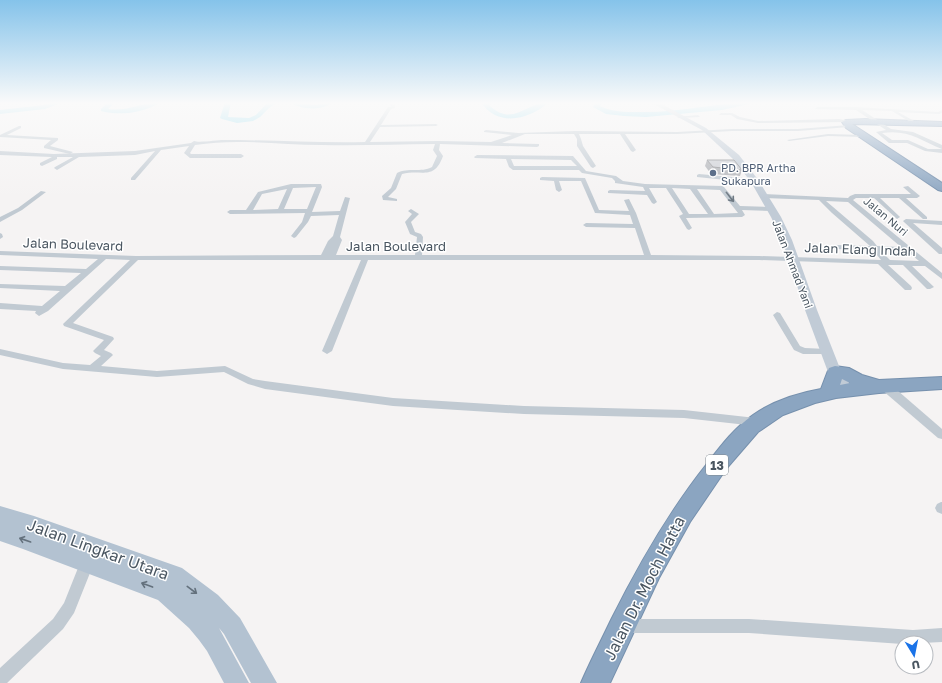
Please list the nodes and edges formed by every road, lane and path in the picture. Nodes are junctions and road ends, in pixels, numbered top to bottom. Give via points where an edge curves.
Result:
1 (5, 134) edge
2 (372, 134) edge
3 (516, 134) joint
4 (520, 134) edge
5 (576, 134) edge
6 (622, 134) edge
7 (709, 134) edge
8 (861, 134) edge
9 (879, 134) edge
10 (917, 134) edge
11 (42, 138) junction
12 (867, 138) junction
13 (790, 140) dead end
14 (35, 142) dead end
15 (194, 142) junction
16 (438, 142) junction
17 (891, 142) junction
18 (367, 143) junction
19 (495, 144) junction
20 (537, 145) dead end
21 (942, 147) edge
22 (159, 150) junction
23 (633, 150) dead end
24 (935, 151) junction
25 (942, 151) edge
26 (0, 153) edge
27 (116, 154) junction
28 (37, 155) junction
29 (80, 155) junction
30 (942, 155) edge
31 (60, 156) junction
32 (68, 156) junction
33 (241, 156) dead end
34 (477, 157) dead end
35 (508, 158) junction
36 (24, 161) dead end
37 (104, 162) dead end
38 (42, 164) dead end
39 (593, 166) dead end
40 (57, 168) dead end
41 (581, 168) junction
42 (699, 176) dead end
43 (133, 179) dead end
44 (542, 179) dead end
45 (557, 181) junction
46 (755, 181) junction
47 (609, 182) dead end
48 (621, 182) junction
49 (940, 185) edge
50 (291, 186) junction
51 (645, 186) junction
52 (668, 187) junction
53 (692, 187) junction
54 (906, 187) dead end
55 (885, 189) dead end
56 (559, 190) dead end
57 (862, 190) dead end
58 (43, 192) dead end
59 (610, 192) dead end
60 (648, 193) junction
61 (764, 196) junction
62 (874, 197) junction
63 (893, 197) junction
64 (901, 197) junction
65 (347, 198) dead end
66 (821, 199) junction
67 (395, 200) dead end
68 (627, 200) dead end
69 (850, 200) junction
70 (654, 202) dead end
71 (738, 208) junction
72 (772, 209) junction
73 (411, 211) dead end
74 (230, 212) dead end
75 (248, 212) junction
76 (280, 212) junction
77 (308, 212) junction
78 (343, 213) junction
79 (633, 213) junction
80 (687, 215) junction
81 (712, 216) junction
82 (897, 217) dead end
83 (925, 218) dead end
84 (0, 220) edge
85 (942, 223) edge
86 (586, 224) dead end
87 (594, 225) junction
88 (637, 226) junction
89 (689, 228) dead end
90 (598, 233) dead end
91 (294, 236) dead end
92 (835, 247) dead end
93 (876, 247) junction
94 (909, 249) junction
95 (942, 252) edge
96 (0, 253) edge
97 (104, 257) junction
98 (418, 257) junction
99 (649, 257) junction
100 (136, 258) junction
101 (328, 258) junction
102 (365, 258) junction
103 (792, 258) junction
104 (884, 263) junction
105 (905, 263) junction
106 (927, 264) junction
107 (0, 268) edge
108 (88, 271) junction
109 (942, 277) edge
110 (0, 286) edge
111 (908, 288) dead end
112 (930, 288) dead end
113 (68, 289) junction
114 (0, 306) edge
115 (777, 315) dead end
116 (327, 351) dead end
117 (0, 352) edge
118 (92, 368) junction
119 (840, 372) junction
120 (942, 383) edge
121 (884, 387) junction
122 (756, 422) junction
123 (942, 435) edge
124 (0, 515) edge
125 (0, 532) edge
126 (87, 563) junction
127 (232, 626) junction
128 (623, 626) junction
129 (942, 635) edge
130 (215, 643) junction
131 (0, 679) edge
132 (237, 683) edge
133 (265, 683) edge
134 (595, 683) edge

1 - 11 street via 1,136
2 - 18 street
3 - 4 street
3 - 19 street
5 - 39 street via 580,146
6 - 23 street
7 - 46 street, Jalan Ahmad Yani via 736,157
8 - 12 highway
9 - 17 street
10 - 21 street
11 - 14 street
11 - 32 street via 56,139 46,147 68,151
12 - 13 street via 828,136
12 - 17 street
12 - 49 highway
15 - 18 street
15 - 22 street
15 - 33 street via 188,152 190,156
16 - 18 street
16 - 19 street
16 - 67 street via 436,150 440,156 436,166 427,172 400,173 392,192 385,196 385,200
17 - 24 street via 908,141
19 - 20 street
22 - 27 street
22 - 43 street
24 - 25 street
24 - 30 street
26 - 28 street
27 - 29 street
27 - 37 street
28 - 31 street
28 - 36 street
29 - 32 street
29 - 40 street
31 - 32 street
31 - 38 street
34 - 35 street
35 - 41 street via 573,158
35 - 41 street via 513,168
41 - 48 street via 584,172 614,177
42 - 46 street
44 - 45 street
45 - 56 street
45 - 79 street via 582,179 597,212
46 - 61 street, Jalan Ahmad Yani
47 - 48 street
48 - 51 street
50 - 75 street via 260,193
50 - 76 street
50 - 77 street via 319,187
51 - 52 street
51 - 60 street
52 - 53 street
52 - 80 street
53 -> 71 street via 723,188
53 - 81 street
54 - 64 street via 917,196
55 - 63 street
57 - 62 street
58 - 84 street
59 - 60 street
60 - 70 street
61 - 66 street
61 - 72 street, Jalan Ahmad Yani
62 - 63 street
62 - 69 street via 853,196
62 - 82 street
63 - 64 street
64 - 83 street
65 - 78 street
66 - 69 street
66 - 93 street
68 - 79 street
69 - 94 street, Jalan Nuri
71 - 72 street
71 - 81 street via 742,216
72 - 103 street, Jalan Ahmad Yani via 787,240
73 - 98 street via 416,214 408,220 412,233 420,237
74 - 75 street
75 - 76 street
76 - 77 street
77 - 78 street
77 - 91 street via 305,222
78 - 101 street via 336,237 331,241
79 - 88 street
80 - 81 street
80 - 89 street via 682,216
85 - 95 street via 906,221
86 - 87 street
87 - 88 street
87 - 90 street
88 - 99 street
92 - 93 street
93 - 94 street
93 - 104 street
94 - 106 street, Jalan Nuri
96 - 97 street, Jalan Boulevard
97 - 100 street, Jalan Boulevard
97 - 108 street
98 - 99 street, Jalan Boulevard
98 - 102 street, Jalan Boulevard
99 - 103 street, Jalan Boulevard
100 - 101 street, Jalan Boulevard
100 - 118 street via 67,324 110,339 98,351 109,355
101 - 102 street, Jalan Boulevard
102 - 116 street
103 - 104 street, Jalan Elang Indah
103 - 119 street, Jalan Ahmad Yani
104 - 105 street, Jalan Elang Indah
104 - 111 street
105 - 106 street, Jalan Elang Indah
105 - 112 street
106 - 109 street, Jalan Nuri
107 - 108 street
108 - 113 street
110 - 113 street
113 - 114 street via 42,311
115 - 119 street via 797,348
117 - 118 street via 63,366
118 - 122 street via 157,374 225,369 251,382 265,385 393,402 524,410 684,414
119 - 121 highway, Jalan Dr. Moch Hatta / 13
119 - 122 highway, Jalan Dr. Moch Hatta / 13 via 827,395 798,402
120 - 121 highway, Jalan Dr. Moch Hatta / 13
121 - 123 street
122 - 128 highway, Jalan Dr. Moch Hatta / 13 via 742,435 703,483 680,516 646,576
124 -> 127 main road, Jalan Lingkar Utara via 174,576 210,603
126 -> 125 main road, Jalan Lingkar Utara
130 -> 126 main road, Jalan Lingkar Utara via 197,620 165,592
126 - 131 street via 69,608 58,624
127 - 130 main road
127 - 133 main road, Jalan Lingkar Utara
128 - 129 street via 749,626 913,637
128 - 134 highway, Jalan Dr. Moch Hatta / 13
130 - 132 main road, Jalan Lingkar Utara

